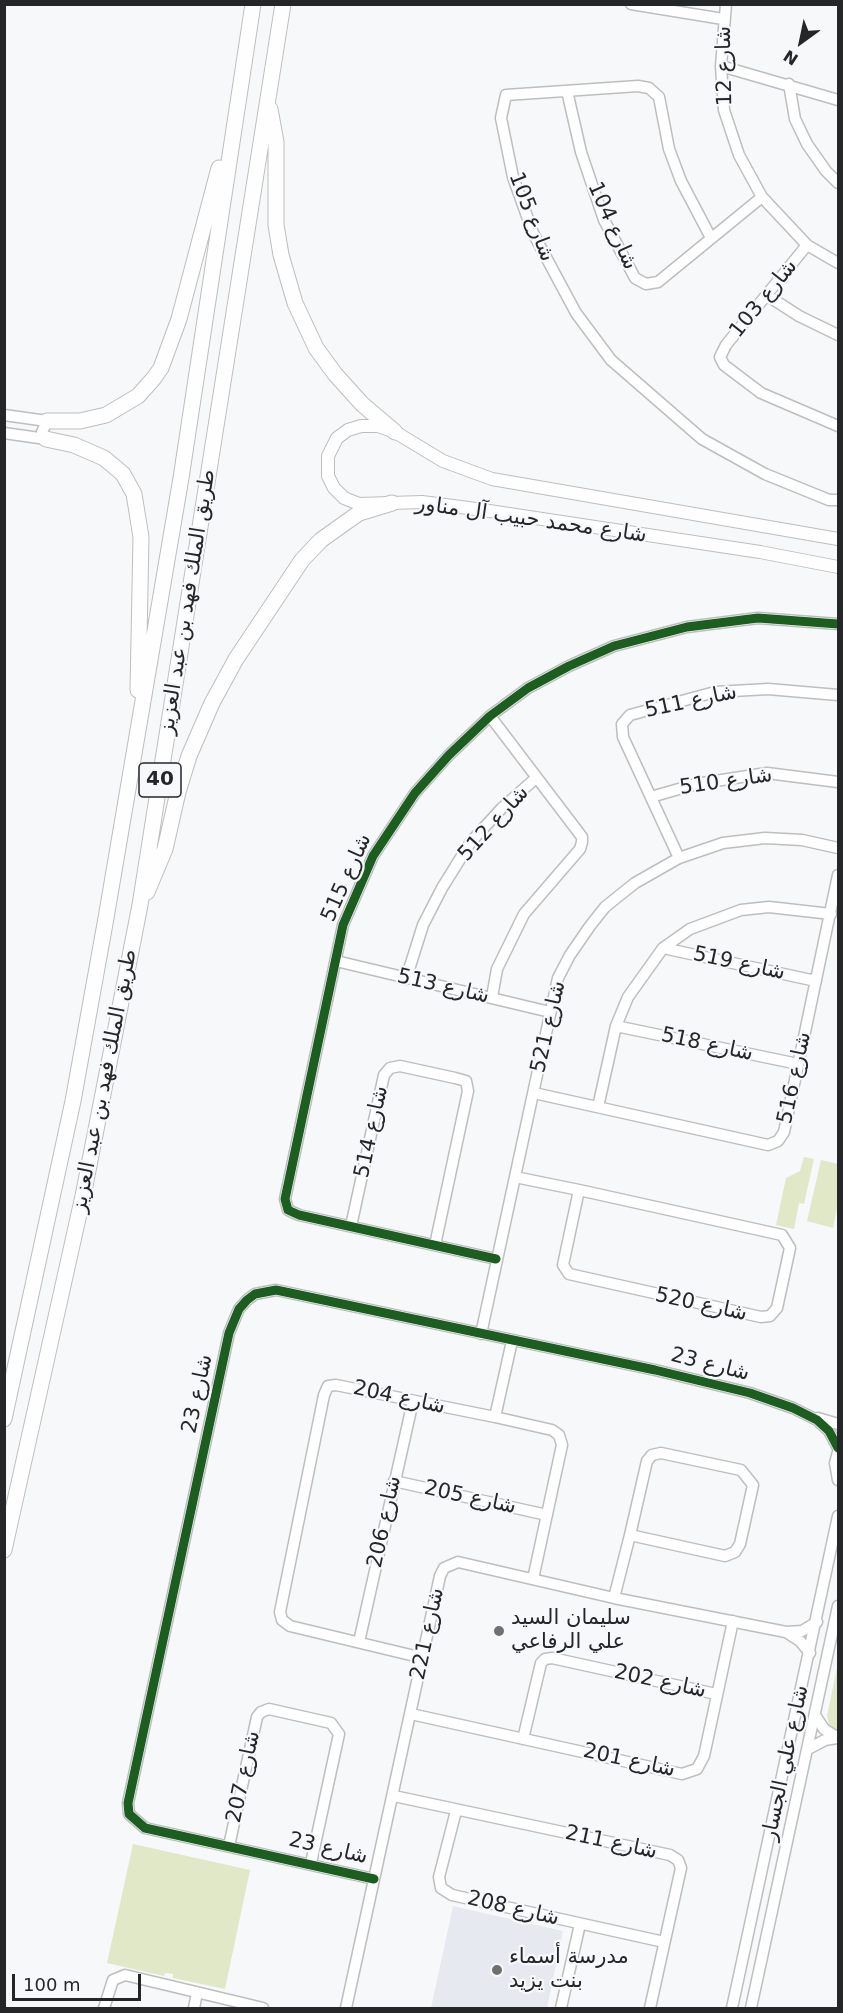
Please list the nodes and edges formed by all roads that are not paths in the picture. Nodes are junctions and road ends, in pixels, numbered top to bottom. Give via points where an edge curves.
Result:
1 (253, 4) edge
2 (283, 4) edge
3 (631, 4) edge
4 (726, 4) edge
5 (663, 7) edge
6 (723, 19) junction
7 (721, 66) junction
8 (789, 84) junction
9 (567, 91) junction
10 (238, 96) junction
11 (838, 100) edge
12 (267, 102) junction
13 (838, 183) edge
14 (762, 197) junction
15 (711, 238) junction
16 (807, 245) junction
17 (838, 263) edge
18 (768, 296) junction
19 (838, 335) edge
20 (4, 415) edge
21 (47, 421) junction
22 (838, 426) edge
23 (395, 432) junction
24 (4, 433) edge
25 (46, 439) junction
26 (838, 500) edge
27 (392, 503) junction
28 (838, 539) edge
29 (838, 567) edge
30 (838, 624) edge
31 (838, 695) edge
32 (490, 716) junction
33 (136, 743) junction
34 (536, 778) junction
35 (838, 782) edge
36 (651, 796) junction
37 (838, 848) edge
38 (680, 858) junction
39 (838, 875) edge
40 (140, 905) junction
41 (831, 914) junction
42 (663, 948) junction
43 (336, 961) junction
44 (406, 979) junction
45 (816, 981) junction
46 (492, 998) junction
47 (550, 1012) junction
48 (616, 1026) junction
49 (798, 1064) junction
50 (534, 1093) junction
51 (598, 1107) junction
52 (515, 1177) junction
53 (579, 1190) junction
54 (351, 1226) junction
55 (435, 1245) junction
56 (496, 1259) junction
57 (481, 1334) junction
58 (512, 1341) junction
59 (413, 1401) junction
60 (806, 1414) junction
61 (495, 1417) junction
62 (4, 1419) edge
63 (838, 1424) edge
64 (838, 1450) edge
65 (838, 1480) edge
66 (394, 1481) junction
67 (547, 1515) junction
68 (838, 1516) edge
69 (630, 1535) junction
70 (4, 1550) edge
71 (533, 1579) junction
72 (614, 1598) junction
73 (838, 1606) edge
74 (734, 1622) junction
75 (817, 1622) junction
76 (786, 1632) junction
77 (359, 1642) junction
78 (810, 1653) junction
79 (423, 1658) junction
80 (716, 1694) junction
81 (411, 1714) junction
82 (815, 1715) junction
83 (838, 1738) edge
84 (523, 1739) junction
85 (808, 1749) junction
86 (394, 1796) junction
87 (456, 1810) junction
88 (776, 1810) junction
89 (794, 1814) junction
90 (229, 1846) junction
91 (767, 1850) junction
92 (785, 1855) junction
93 (311, 1863) junction
94 (374, 1879) junction
95 (580, 1924) junction
96 (664, 1942) junction
97 (197, 1993) junction
98 (104, 2008) edge
99 (194, 2008) edge
100 (263, 2008) edge
101 (346, 2008) edge
102 (561, 2008) edge
103 (650, 2008) edge
104 (732, 2008) edge
105 (751, 2008) edge

1 - 10 highway, طريق الملك فهد بن عبد العزيز / 40
2 - 12 highway, طريق الملك فهد بن عبد العزيز / 40
3 - 5 street
4 - 6 street, شارع 12
5 - 6 street
6 - 7 street, شارع 12
7 - 8 street
7 - 14 street, شارع 12 via 724,110 739,155
8 - 11 street
8 - 13 street via 795,119 807,144
9 - 15 street, شارع 105 via 638,86 649,88 659,97 673,160
9 - 15 street, شارع 104 via 581,152 604,220 635,278 646,284 658,282
9 - 26 street, شارع 105 via 506,95 501,118 513,177 533,233 576,313 611,360 702,439 765,474 829,500
10 - 21 highway via 179,319 161,368 138,396 106,415 80,421
10 - 33 highway, طريق الملك فهد بن عبد العزيز / 40 via 181,478
12 - 23 highway via 276,142 278,240 295,303 308,334 335,374
12 - 40 highway, طريق الملك فهد بن عبد العزيز / 40
14 - 15 street, شارع 104
14 - 16 street, شارع 12
16 - 17 street, شارع 12
16 - 18 street, شارع 103
18 - 19 street
18 - 22 street, شارع 103 via 726,345 720,357 724,365 761,393
20 - 21 street
21 - 25 street via 42,432
23 - 27 main road, شارع محمد حبيب آل مناور via 369,426 348,430 333,444 327,463 331,483 344,498 364,505
23 - 28 main road, شارع محمد حبيب آل مناور via 442,461 492,479
24 - 25 street
25 - 33 highway via 74,445 110,462 129,482 138,505 141,537
27 - 29 main road, شارع محمد حبيب آل مناور via 422,502 476,509
27 - 40 highway via 359,513 321,540 302,560 236,659 189,756 160,863
30 - 32 street, شارع 515 via 758,618 658,634 614,646 569,666 528,688
31 - 36 street, شارع 511 via 768,688 715,692 630,715 622,724 622,736
32 - 34 street
32 - 43 street, شارع 515 via 428,778 389,828 343,925
33 - 62 highway, طريق الملك فهد بن عبد العزيز / 40 via 73,1101
34 - 44 street, شارع 512 via 470,843 423,925
34 - 46 street, شارع 512 via 582,842 524,914 497,969
35 - 36 street, شارع 510 via 767,773 696,784
36 - 38 street, شارع 511
37 - 38 street, شارع 521 via 802,840 765,838 723,843
38 - 47 street, شارع 521 via 635,883 605,907 570,955 558,978
39 - 41 street, شارع 516
40 - 70 highway, طريق الملك فهد بن عبد العزيز / 40 via 83,1196
41 - 42 street via 769,907 741,910 690,929
41 - 45 street, شارع 516
42 - 45 street, شارع 519
42 - 48 street via 628,997
43 - 44 street, شارع 513
43 - 54 street, شارع 515 via 285,1199 288,1210 299,1215
44 - 46 street, شارع 513
45 - 49 street, شارع 516
46 - 47 street, شارع 513
47 - 50 street, شارع 521
48 - 49 street, شارع 518
48 - 51 street
49 - 51 street, شارع 516 via 784,1132 778,1141 768,1145
50 - 51 street, شارع 516
50 - 52 street, شارع 521
52 - 53 street, شارع 520
52 - 56 street, شارع 521
53 - 53 street, شارع 520 via 563,1266 569,1274 761,1317 770,1316 777,1308 790,1248 782,1235
54 - 55 street, شارع 515
54 - 55 street, شارع 514 via 384,1075 390,1068 400,1066 455,1078 466,1081 468,1091
55 - 56 street, شارع 515
56 - 57 street, شارع 521
57 - 58 street, شارع 23
57 - 90 street, شارع 23 via 276,1290 255,1294 238,1310 229,1333 128,1803 129,1814 145,1828
58 - 60 street, شارع 23 via 750,1393
58 - 61 street
59 - 61 street, شارع 204
59 - 66 street, شارع 206
59 - 77 street, شارع 204 via 336,1385 328,1386 324,1395 280,1612 282,1620 290,1626
60 - 63 street, شارع 23
60 - 64 street, شارع 23 via 824,1425
61 - 67 street, شارع 204 via 559,1435 562,1445
64 - 65 street
66 - 67 street, شارع 205
66 - 77 street, شارع 206
67 - 71 street, شارع 204
68 - 75 street, شارع علي الجسار
69 - 69 street via 725,1556 735,1552 753,1485 741,1470 661,1453 652,1455 647,1461
69 - 72 street
71 - 72 street, شارع 221
71 - 79 street, شارع 221 via 458,1562 444,1568
72 - 74 street, شارع 221
73 - 82 street, شارع علي الجسار
74 - 76 street, شارع 221
74 - 80 street, شارع 201
75 - 76 street, شارع 221 via 802,1631
75 - 78 street, شارع علي الجسار
76 - 78 street, شارع 221 via 801,1641
77 - 79 street, شارع 204
78 - 88 street, شارع علي الجسار
79 - 81 street, شارع 221
80 - 84 street, شارع 201 via 705,1756 697,1769 682,1774
80 - 84 street, شارع 202 via 545,1659
81 - 84 street, شارع 201
81 - 86 street, شارع 221
82 - 83 street via 824,1729
82 - 85 street, شارع علي الجسار
83 - 85 street
85 - 89 street, شارع علي الجسار
86 - 87 street, شارع 211
86 - 94 street, شارع 221
87 - 95 street, شارع 208 via 439,1877 441,1888 452,1895
87 - 96 street, شارع 211 via 678,1860 681,1868
88 - 89 street via 784,1816
88 - 91 street, شارع علي الجسار
89 - 92 street, شارع علي الجسار
90 - 93 street, شارع 23
90 - 93 street, شارع 207 via 257,1717 268,1709 331,1723 339,1734
91 - 92 street
91 - 104 street, شارع علي الجسار
92 - 105 street, شارع علي الجسار
93 - 94 street, شارع 23
94 - 101 street, شارع 221
95 - 96 street, شارع 208
95 - 102 street
96 - 103 street, شارع 211
97 - 98 street via 125,1975 113,1980
97 - 99 street
97 - 100 street

